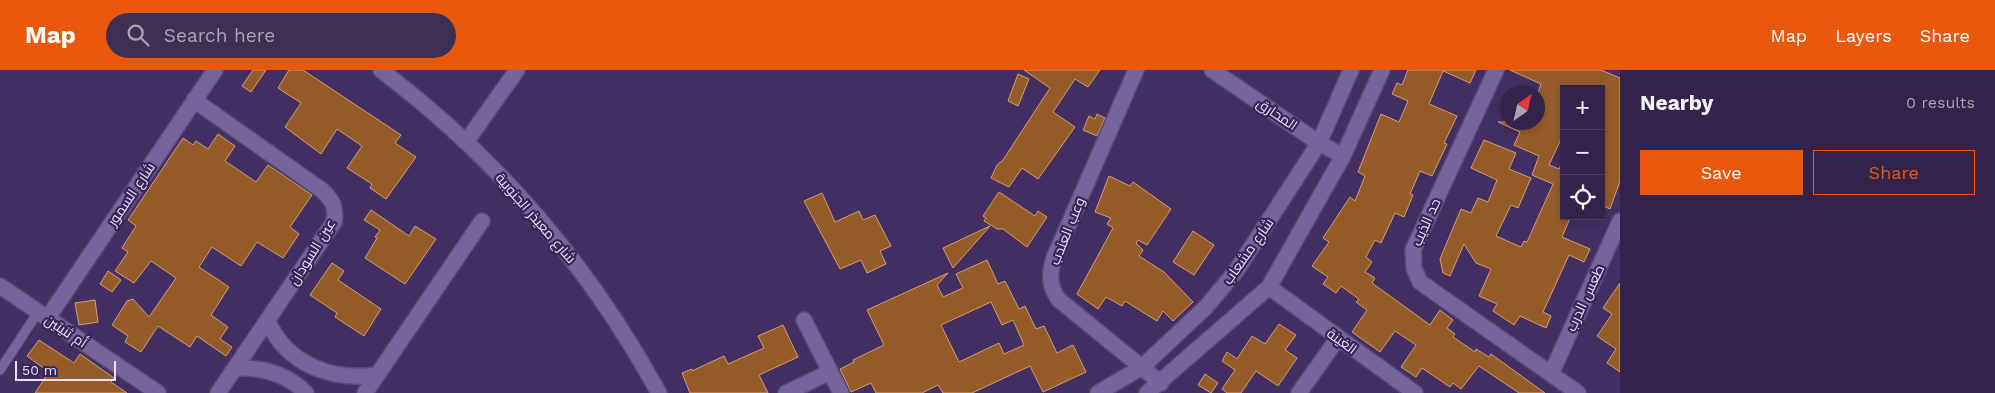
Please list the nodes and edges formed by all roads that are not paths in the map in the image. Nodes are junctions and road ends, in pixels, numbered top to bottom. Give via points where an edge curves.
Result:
1 (215, 70) edge
2 (380, 70) edge
3 (518, 70) edge
4 (1136, 70) edge
5 (1212, 70) edge
6 (1351, 70) edge
7 (1382, 70) edge
8 (1496, 70) edge
9 (194, 100) junction
10 (466, 142) junction
11 (1318, 143) junction
12 (1343, 156) junction
13 (482, 221) dead end
14 (1620, 222) edge
15 (0, 286) edge
16 (1269, 287) junction
17 (42, 315) junction
18 (804, 320) dead end
19 (268, 322) junction
20 (1338, 338) junction
21 (306, 364) junction
22 (1142, 367) junction
23 (235, 368) junction
24 (0, 370) edge
25 (830, 372) junction
26 (1550, 374) junction
27 (377, 375) junction
28 (293, 382) junction
29 (1161, 383) junction
30 (158, 393) edge
31 (218, 393) edge
32 (306, 393) edge
33 (365, 393) edge
34 (659, 393) edge
35 (786, 393) edge
36 (841, 393) edge
37 (1098, 393) edge
38 (1147, 393) edge
39 (1299, 393) edge
40 (1416, 393) edge
41 (1578, 393) edge

1 - 9 street, شارع السمور
2 - 10 street, شارع معيذر الجنوبية
3 - 10 street
4 - 22 street, وعب العندب via 1050,273 1051,288 1058,299
5 - 11 street, المحارق
6 - 11 street, شارع مشعاب
7 - 12 street
8 - 26 street, حد الذيب via 1413,250 1414,268 1420,282
9 - 17 street, شارع السمور
9 - 19 street, عين السودان via 323,191 332,199 336,210 334,222
10 - 34 street, شارع معيذر الجنوبية via 514,189 599,293
11 - 12 street, المحارق
11 - 22 street, شارع مشعاب via 1236,271 1206,307
12 - 16 street
13 - 27 street
14 - 26 street, طعس الدرب
15 - 17 street, أم ثنيتين
16 - 20 street, الغينة
16 - 29 street
17 - 24 lane
17 - 30 street, أم ثنيتين
18 - 25 street
19 - 21 street via 283,346
19 - 23 street, عين السودان
20 - 39 street
20 - 40 street, الغينة
21 - 27 street via 340,376
21 - 28 street
22 - 29 street, وعب العندب
22 - 37 street, شارع مشعاب
23 - 28 street via 265,370
23 - 31 street, عين السودان
25 - 35 street
25 - 36 street
26 - 41 street, حد الذيب
27 - 33 street
28 - 32 street
29 - 38 street

